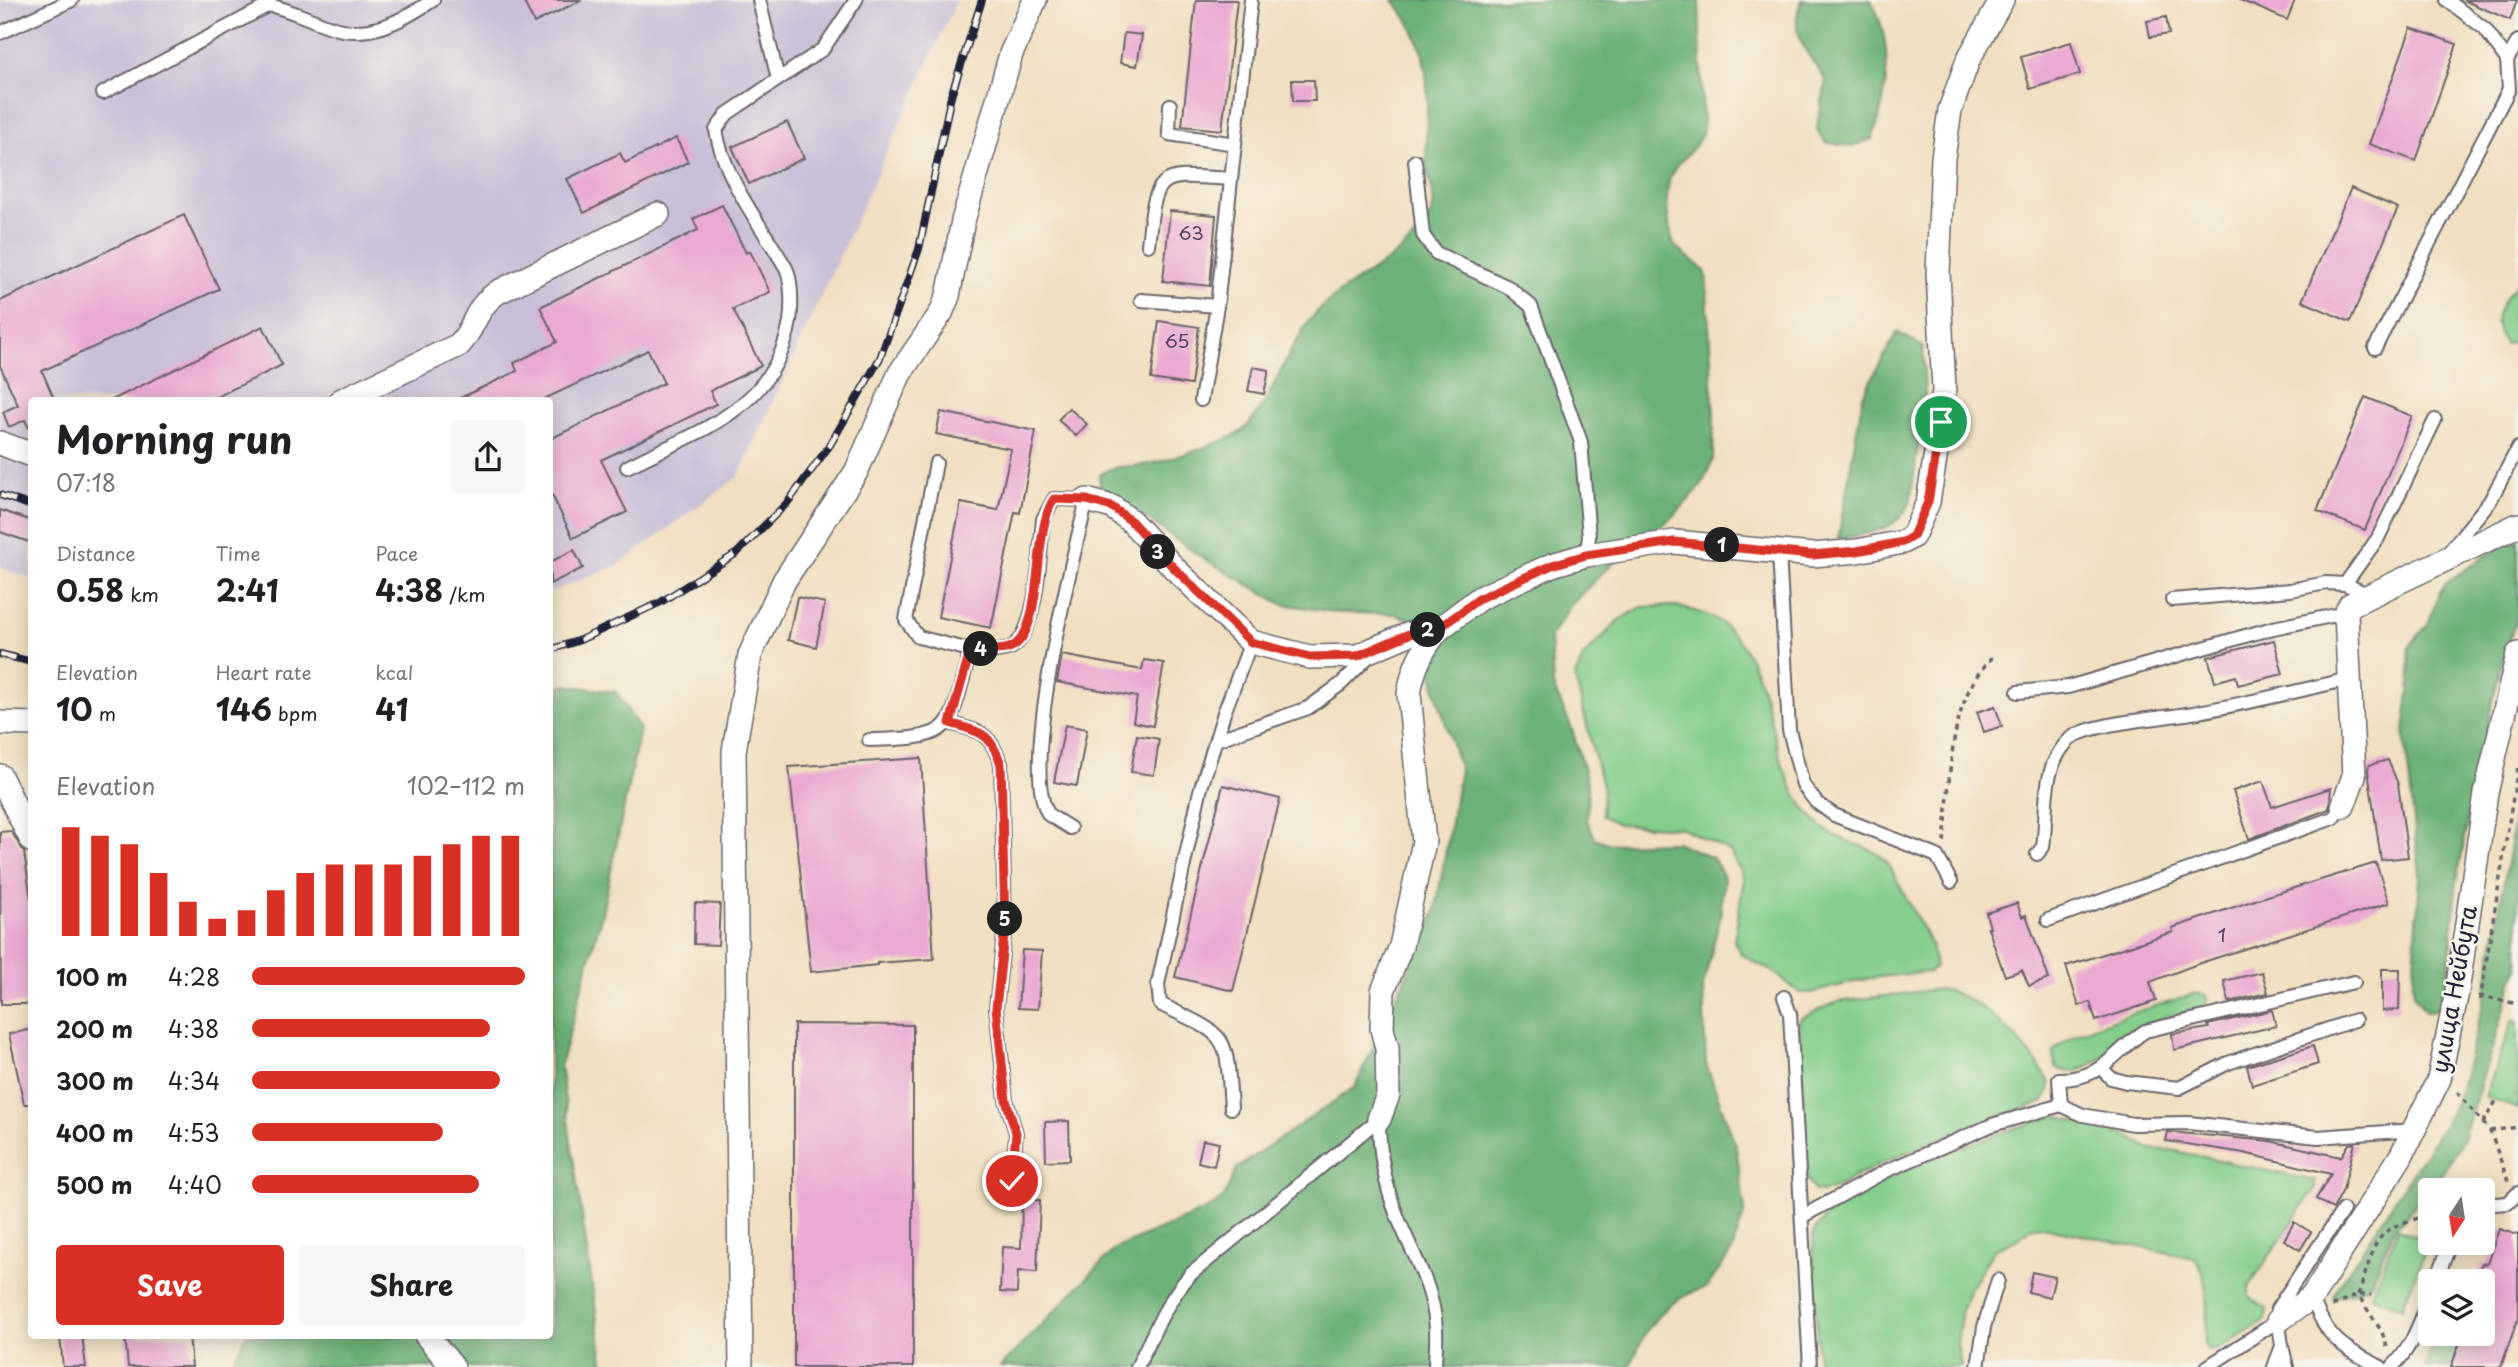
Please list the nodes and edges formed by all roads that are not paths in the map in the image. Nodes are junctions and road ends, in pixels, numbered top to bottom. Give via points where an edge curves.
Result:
1 (72, 0) edge
2 (433, 0) edge
3 (759, 0) edge
4 (856, 0) edge
5 (1035, 0) edge
6 (1251, 0) edge
7 (2002, 0) edge
8 (2447, 0) edge
9 (0, 33) edge
10 (2518, 41) edge
11 (2507, 60) junction
12 (778, 79) junction
13 (103, 93) dead end
14 (1170, 105) dead end
15 (1236, 144) junction
16 (1415, 161) dead end
17 (1231, 179) junction
18 (658, 214) dead end
19 (1148, 245) dead end
20 (1141, 300) dead end
21 (1217, 306) junction
22 (2375, 348) dead end
23 (348, 397) edge
24 (1201, 400) dead end
25 (2435, 420) dead end
26 (0, 443) edge
27 (2518, 447) edge
28 (28, 454) edge
29 (936, 463) dead end
30 (628, 467) dead end
31 (1087, 500) junction
32 (2518, 526) edge
33 (1779, 553) junction
34 (1586, 555) junction
35 (2440, 563) junction
36 (2344, 584) junction
37 (2367, 594) junction
38 (2172, 600) dead end
39 (2346, 612) junction
40 (1438, 629) junction
41 (1251, 642) junction
42 (971, 649) junction
43 (1373, 651) junction
44 (2518, 654) edge
45 (2349, 680) junction
46 (2018, 692) dead end
47 (0, 723) edge
48 (950, 723) junction
49 (28, 724) edge
50 (869, 740) dead end
51 (1216, 740) junction
52 (0, 776) edge
53 (2343, 806) joint
54 (1070, 828) dead end
55 (28, 833) edge
56 (2037, 854) dead end
57 (1951, 881) dead end
58 (2048, 919) dead end
59 (2354, 982) dead end
60 (1784, 998) dead end
61 (2355, 1020) dead end
62 (2102, 1069) junction
63 (2061, 1105) junction
64 (1231, 1108) dead end
65 (1379, 1119) junction
66 (2415, 1130) junction
67 (1012, 1181) dead end
68 (2518, 1197) edge
69 (2496, 1204) edge
70 (2343, 1210) dead end
71 (1803, 1216) junction
72 (1997, 1280) dead end
73 (2315, 1305) junction
74 (2278, 1321) junction
75 (2418, 1327) edge
76 (429, 1339) edge
77 (2282, 1346) junction
78 (453, 1367) edge
79 (741, 1367) edge
80 (1138, 1367) edge
81 (1434, 1367) edge
82 (1810, 1367) edge
83 (1979, 1367) edge
84 (2207, 1367) edge
85 (2274, 1367) edge
86 (2287, 1367) edge
87 (2381, 1367) edge
88 (2392, 1367) edge

1 - 9 lane
2 - 13 lane via 401,21 354,32 269,5
3 - 12 lane
4 - 12 lane via 822,49
5 - 79 street via 1011,54 941,313 900,373 856,472 784,581 750,655 734,751
6 - 15 lane
7 - 33 street via 1968,60 1950,110 1938,273 1944,389 1934,476 1924,515 1913,536 1886,547 1812,555
8 - 11 lane via 2485,29
10 - 11 lane
11 - 22 lane via 2509,89
12 - 30 lane via 727,114 716,130 722,157 788,272 791,314 787,342 764,386 739,409
14 - 15 lane via 1169,134
15 - 17 lane
16 - 34 lane via 1423,234 1436,253 1508,287 1531,306 1581,442
17 - 19 lane via 1180,176 1165,181 1153,196
17 - 21 lane
18 - 23 street via 498,292 483,302 470,333 459,345
20 - 21 lane
21 - 24 lane
25 - 36 lane via 2378,538
26 - 28 street
27 - 35 lane via 2490,501
29 - 42 lane via 906,620 918,637
31 - 41 street via 1112,507 1131,521
31 - 42 lane via 1054,499 1048,507 1031,621 1019,643 1008,649
31 - 54 lane via 1045,692 1040,787 1049,815
32 - 35 street
33 - 34 street via 1674,542
33 - 57 lane via 1789,730 1803,785 1834,815 1937,856
34 - 40 street via 1552,565 1480,598
35 - 37 street
36 - 37 lane
36 - 38 lane
37 - 39 street via 2353,601
39 - 45 street
39 - 46 lane via 2273,628 2068,687
40 - 43 street via 1409,634
40 - 65 street via 1423,647 1409,694 1424,842 1401,946 1384,991 1381,1020 1388,1095
41 - 43 street via 1310,657
41 - 51 lane
42 - 48 lane
43 - 51 lane via 1341,684 1308,708
44 - 66 street, улица Нейбута via 2486,793 2445,1058
45 - 53 street via 2354,776
45 - 56 lane via 2077,734 2063,748 2048,781 2043,846
47 - 49 street
48 - 50 lane via 936,734 918,739
48 - 67 lane via 993,742 1001,764 1005,926 996,1008 1006,1100 1016,1133
51 - 64 lane via 1200,792 1158,984 1160,1004 1206,1026 1221,1039 1227,1051
52 - 55 street
53 - 58 lane via 2333,818
59 - 62 lane via 2145,1031 2126,1043
60 - 71 lane via 1790,1014
61 - 62 lane via 2228,1063 2179,1088 2126,1082 2111,1078
62 - 63 lane via 2059,1079
63 - 66 lane via 2083,1115 2133,1124 2189,1123 2318,1137
63 - 71 lane via 1992,1125 1886,1171
65 - 80 lane via 1180,1286
65 - 81 lane via 1384,1175 1430,1295 1437,1329
66 - 73 street, улица Нейбута
68 - 69 lane
70 - 74 lane via 2281,1301
71 - 82 lane
72 - 83 lane
73 - 74 street, улица Нейбута
73 - 87 lane via 2333,1338
74 - 77 lane
74 - 84 lane
75 - 88 lane via 2405,1354
76 - 78 street
77 - 85 lane
77 - 86 lane

